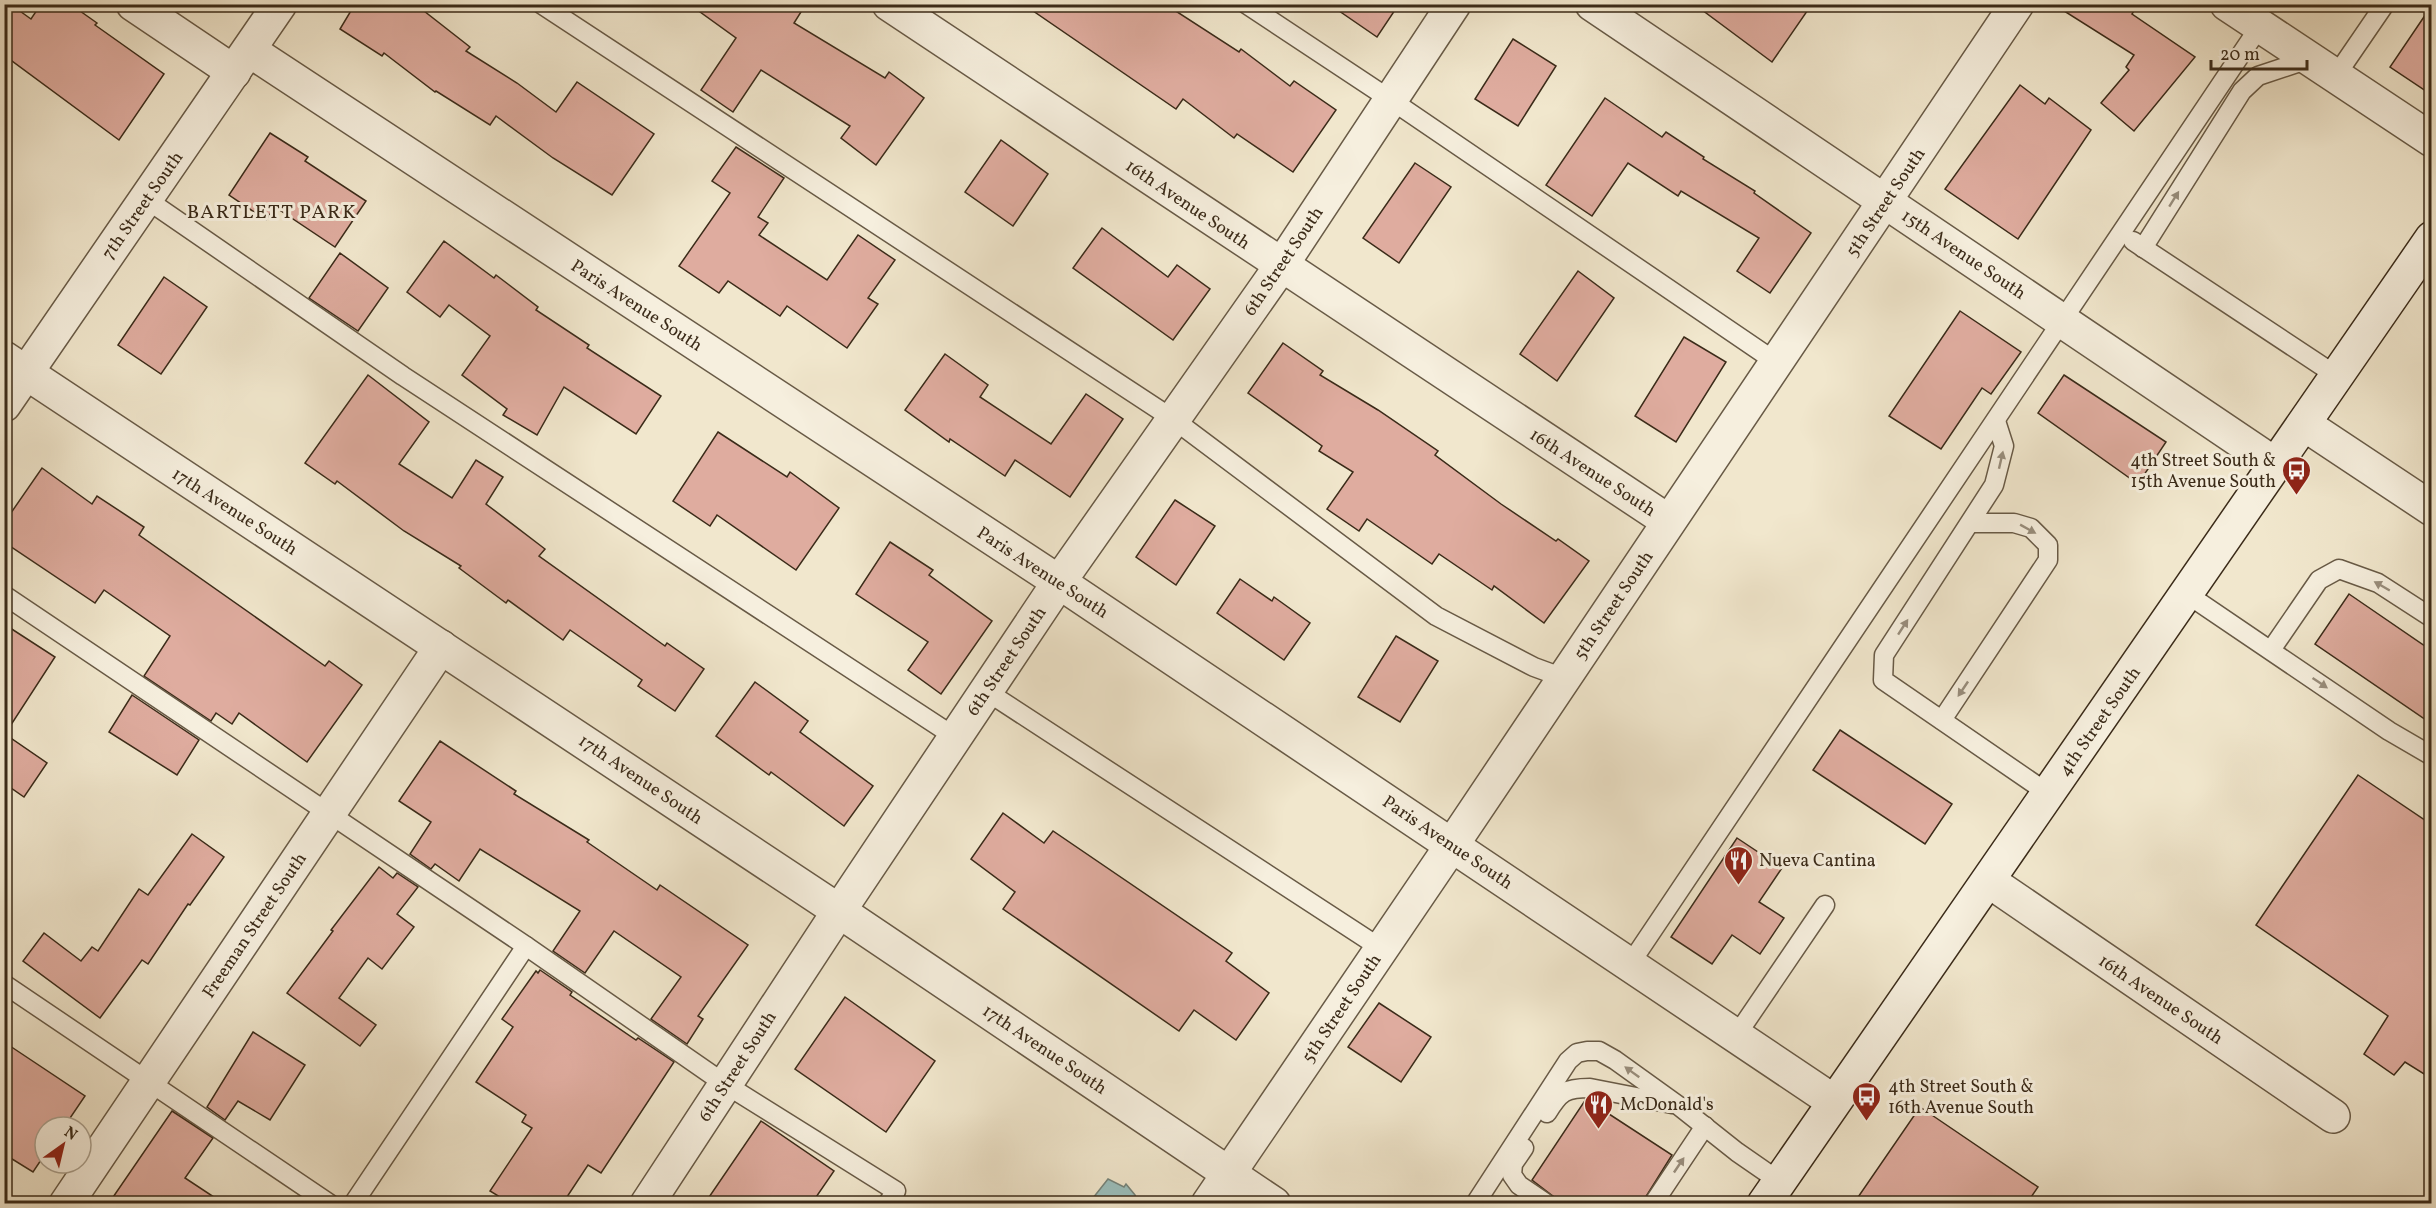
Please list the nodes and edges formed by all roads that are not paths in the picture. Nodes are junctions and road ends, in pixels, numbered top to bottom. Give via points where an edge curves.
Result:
1 (133, 4) edge
2 (280, 4) edge
3 (541, 4) edge
4 (889, 4) edge
5 (1246, 4) edge
6 (1454, 4) edge
7 (1592, 4) edge
8 (2017, 4) edge
9 (2227, 4) edge
10 (2385, 4) edge
11 (2260, 26) junction
12 (241, 61) junction
13 (2322, 68) junction
14 (1390, 100) junction
15 (2432, 140) edge
16 (146, 199) junction
17 (1886, 201) junction
18 (2121, 234) junction
19 (2432, 238) edge
20 (2143, 248) junction
21 (1281, 266) junction
22 (2063, 321) junction
23 (1776, 362) junction
24 (15, 365) edge
25 (2337, 376) junction
26 (4, 405) edge
27 (1173, 419) junction
28 (1996, 421) junction
29 (2304, 424) junction
30 (2276, 465) junction
31 (2432, 509) edge
32 (1668, 521) junction
33 (1972, 523) junction
34 (1059, 582) junction
35 (2187, 594) junction
36 (4, 595) edge
37 (2432, 618) edge
38 (441, 647) junction
39 (2271, 650) junction
40 (1564, 678) junction
41 (986, 691) junction
42 (1941, 720) junction
43 (955, 736) junction
44 (2432, 756) edge
45 (2049, 794) junction
46 (329, 813) junction
47 (1452, 845) junction
48 (1989, 881) junction
49 (1826, 905) dead end
50 (839, 910) junction
51 (526, 946) junction
52 (1382, 949) junction
53 (1630, 964) junction
54 (4, 984) edge
55 (1736, 1036) junction
56 (148, 1082) junction
57 (725, 1084) junction
58 (1833, 1101) junction
59 (1679, 1106) junction
60 (2333, 1116) dead end
61 (1705, 1126) junction
62 (1228, 1173) junction
63 (1772, 1192) edge
64 (66, 1203) edge
65 (330, 1203) edge
66 (353, 1203) edge
67 (647, 1203) edge
68 (886, 1203) edge
69 (1208, 1203) edge
70 (1274, 1203) edge
71 (1474, 1203) edge
72 (1547, 1203) edge
73 (1653, 1203) edge

1 - 12 street, Paris Avenue South
2 - 12 street, 7th Street South
3 - 27 lane
4 - 21 street, 16th Avenue South
5 - 14 lane
6 - 14 street, 6th Street South
7 - 17 street, 15th Avenue South
8 - 17 street, 5th Street South
9 - 11 street
10 - 13 lane
11 - 13 street
11 - 18 lane
12 - 16 street, 7th Street South
12 - 34 street, Paris Avenue South
13 - 15 street
20 -> 13 lane via 2242,91 2258,76
14 - 21 street, 6th Street South
14 - 23 lane
16 - 24 street, 7th Street South
16 - 43 lane via 403,376
17 - 22 street, 15th Avenue South
17 - 23 street, 5th Street South
18 - 20 lane
18 - 22 lane
19 - 25 street, 4th Street South
20 - 25 lane
21 - 27 street, 6th Street South
21 - 32 street, 16th Avenue South
22 - 28 lane
22 - 30 street, 15th Avenue South
23 - 32 street, 5th Street South
24 - 26 street, 7th Street South
24 - 38 street, 17th Avenue South
25 - 29 street, 4th Street South
27 - 34 street, 6th Street South
27 - 40 lane via 1436,615 1534,667
33 -> 28 lane via 2000,467 2004,446
28 - 53 lane
29 - 30 street, 4th Street South
29 - 31 street
30 - 35 street, 4th Street South
32 - 40 street, 5th Street South
42 -> 33 lane via 1883,680 1884,655
33 -> 42 lane via 2014,523 2031,528 2048,545 2048,560
34 - 41 street, 6th Street South
34 - 47 street, Paris Avenue South
35 - 39 lane
35 - 45 street, 4th Street South
36 - 46 lane
37 -> 39 lane via 2378,583 2339,569 2319,580
38 - 46 street, Freeman Street South
38 - 50 street, 17th Avenue South
39 -> 44 lane
40 - 47 street, 5th Street South
41 - 43 street, 6th Street South
41 - 52 lane
42 - 45 lane
43 - 50 street, 6th Street South
45 - 48 street, 4th Street South
46 - 51 lane
46 - 56 street, Freeman Street South
47 - 52 street, 5th Street South
47 - 53 street, Paris Avenue South
48 - 58 street, 4th Street South
48 - 60 street, 16th Avenue South
49 - 55 lane
50 - 57 street, 6th Street South
50 - 62 street, 17th Avenue South
51 - 57 lane
51 - 66 lane
52 - 62 street, 5th Street South
53 - 55 street, Paris Avenue South
54 - 56 lane
55 - 58 street, Paris Avenue South
56 - 64 street, Freeman Street South
56 - 65 lane
57 - 67 street, 6th Street South
57 - 68 lane via 896,1191
58 - 63 street, 4th Street South
59 - 61 lane
59 -> 71 lane via 1599,1051 1577,1053
59 - 72 lane via 1590,1088 1568,1089 1558,1097 1513,1164 1512,1175 1519,1185
61 - 63 lane via 1737,1152
73 -> 61 lane
62 - 69 street, 5th Street South
62 - 70 street, 17th Avenue South

